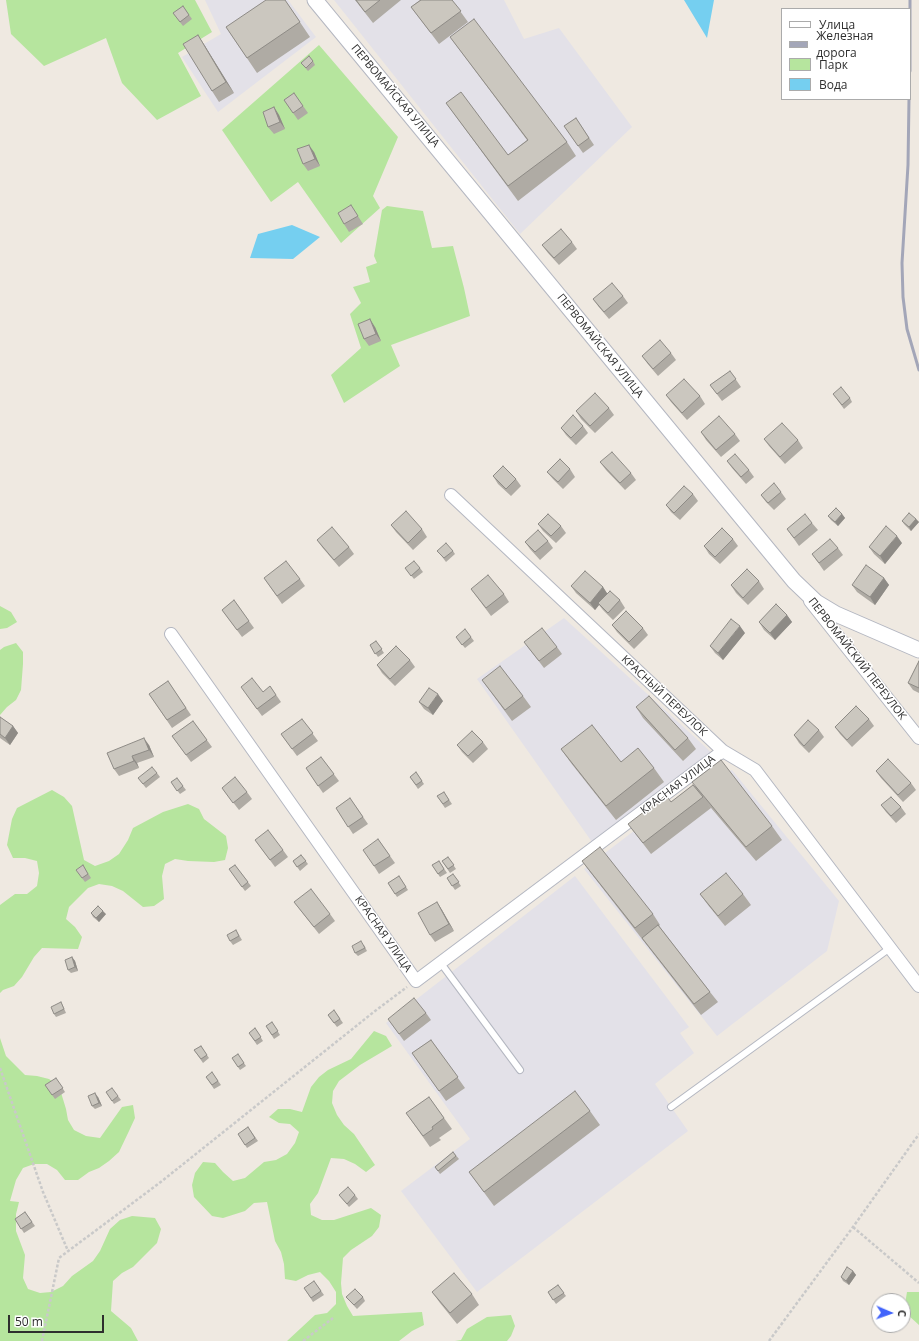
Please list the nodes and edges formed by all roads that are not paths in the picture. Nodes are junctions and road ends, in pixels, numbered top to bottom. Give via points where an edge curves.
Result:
1 (315, 0) edge
2 (451, 495) dead end
3 (794, 581) junction
4 (171, 634) dead end
5 (919, 650) edge
6 (919, 738) edge
7 (723, 752) junction
8 (890, 948) junction
9 (440, 962) junction
10 (919, 986) edge
11 (520, 1070) dead end
12 (671, 1107) dead end

1 - 3 street, ПЕРВОМАЙСКАЯ УЛИЦА
2 - 7 street, КРАСНЫЙ ПЕРЕУЛОК
3 - 5 street, ПЕРВОМАЙСКАЯ УЛИЦА via 816,602 836,614
3 - 6 street, ПЕРВОМАЙСКИЙ ПЕРЕУЛОК
4 - 9 street, КРАСНАЯ УЛИЦА via 416,981
7 - 8 street, КРАСНЫЙ ПЕРЕУЛОК via 755,770
7 - 9 street, КРАСНАЯ УЛИЦА
8 - 10 street, КРАСНЫЙ ПЕРЕУЛОК
8 - 12 lane
9 - 11 lane

